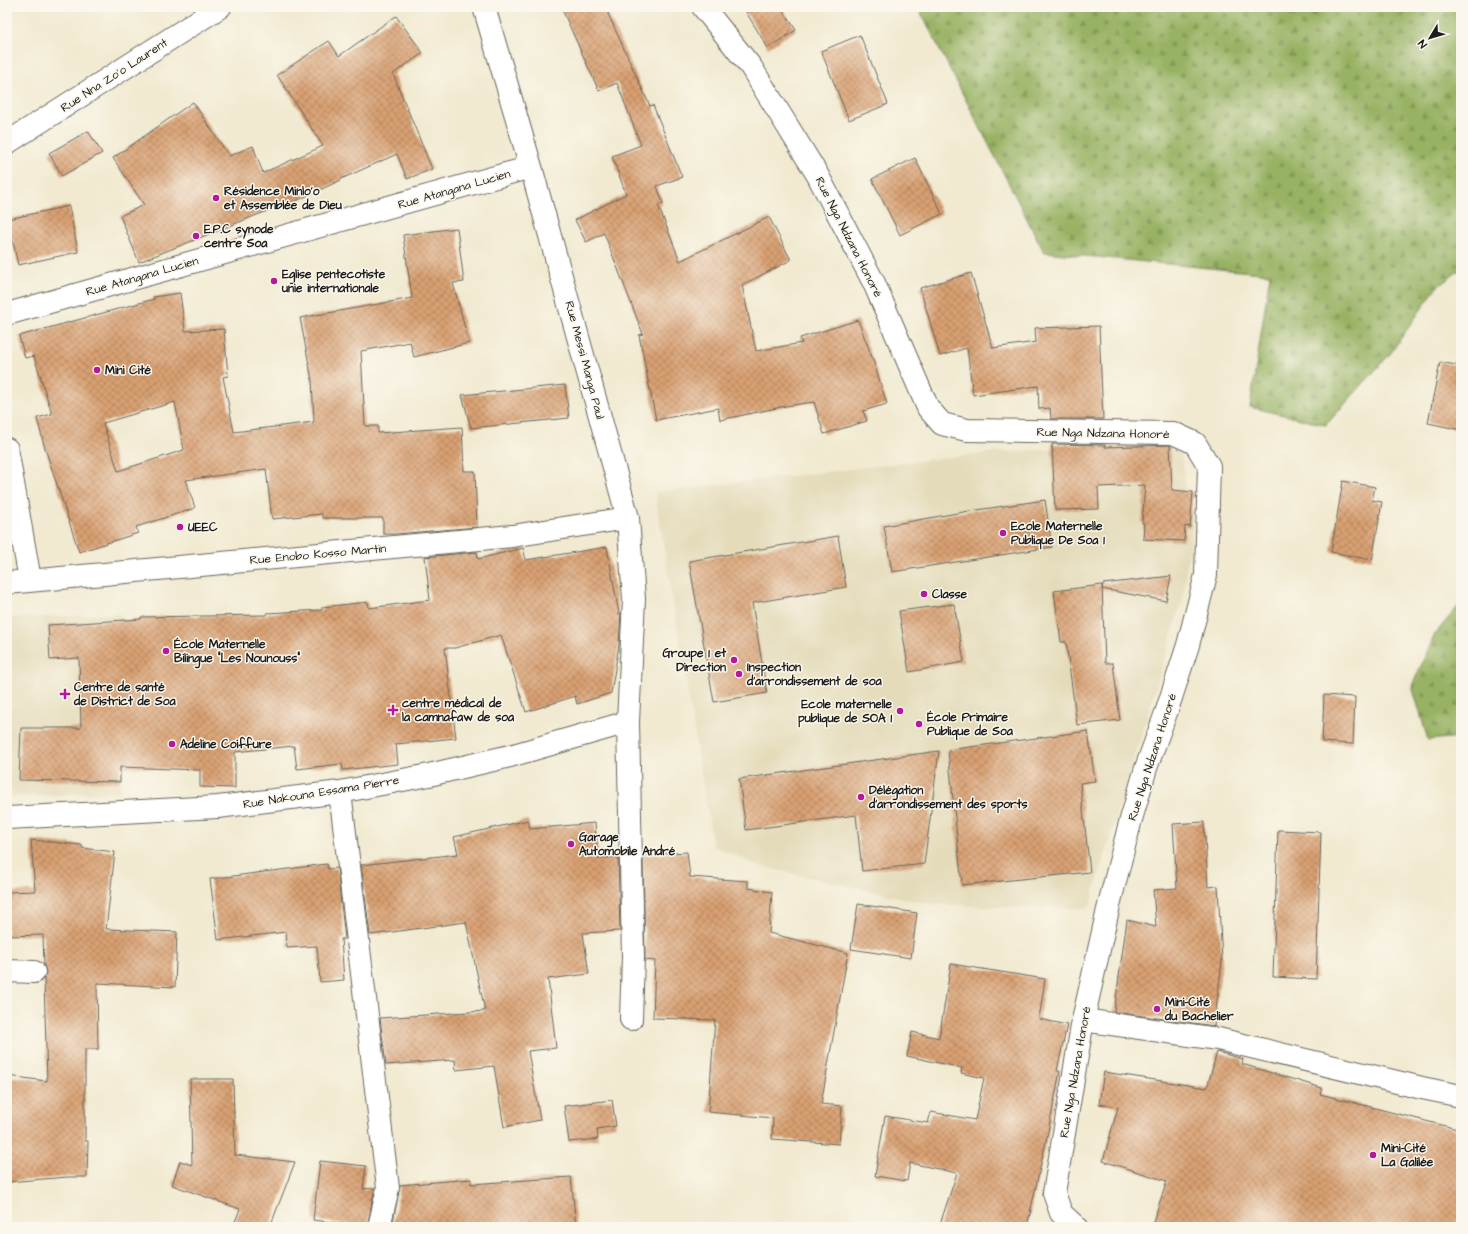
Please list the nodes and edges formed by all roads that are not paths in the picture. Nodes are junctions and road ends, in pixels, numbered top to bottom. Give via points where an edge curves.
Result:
1 (220, 7) edge
2 (484, 7) edge
3 (703, 7) edge
4 (7, 143) edge
5 (531, 167) junction
6 (7, 314) edge
7 (7, 449) edge
8 (628, 518) junction
9 (30, 580) junction
10 (7, 583) edge
11 (628, 722) junction
12 (340, 792) junction
13 (7, 818) edge
14 (7, 970) edge
15 (34, 972) dead end
16 (630, 1020) dead end
17 (1083, 1020) junction
18 (1461, 1096) edge
19 (379, 1227) edge
20 (1076, 1227) edge

1 - 4 street, Rue Nna Zo'o Laurent
2 - 5 street, Rue Messi Manga Paul
3 - 17 street, Rue Nga Ndzana Honoré via 751,68 817,174 874,283 928,408 942,424 967,430 1172,433 1195,443 1209,466 1206,575 1188,645 1146,768 1130,824
5 - 6 street, Rue Atangana Lucien
5 - 8 street, Rue Messi Manga Paul
7 - 9 street
8 - 9 street, Rue Enobo Kosso Martin via 512,536
8 - 11 street, Rue Messi Manga Paul via 634,599
9 - 10 street, Rue Enobo Kosso Martin
11 - 12 street, Rue Nakouna Essama Pierre via 496,759
11 - 16 street, Rue Messi Manga Paul via 633,957
12 - 13 street, Rue Nakouna Essama Pierre via 218,807
12 - 19 street via 388,1188
14 - 15 street
17 - 18 street via 1218,1039
17 - 20 street, Rue Nga Ndzana Honoré via 1054,1192 1061,1213

